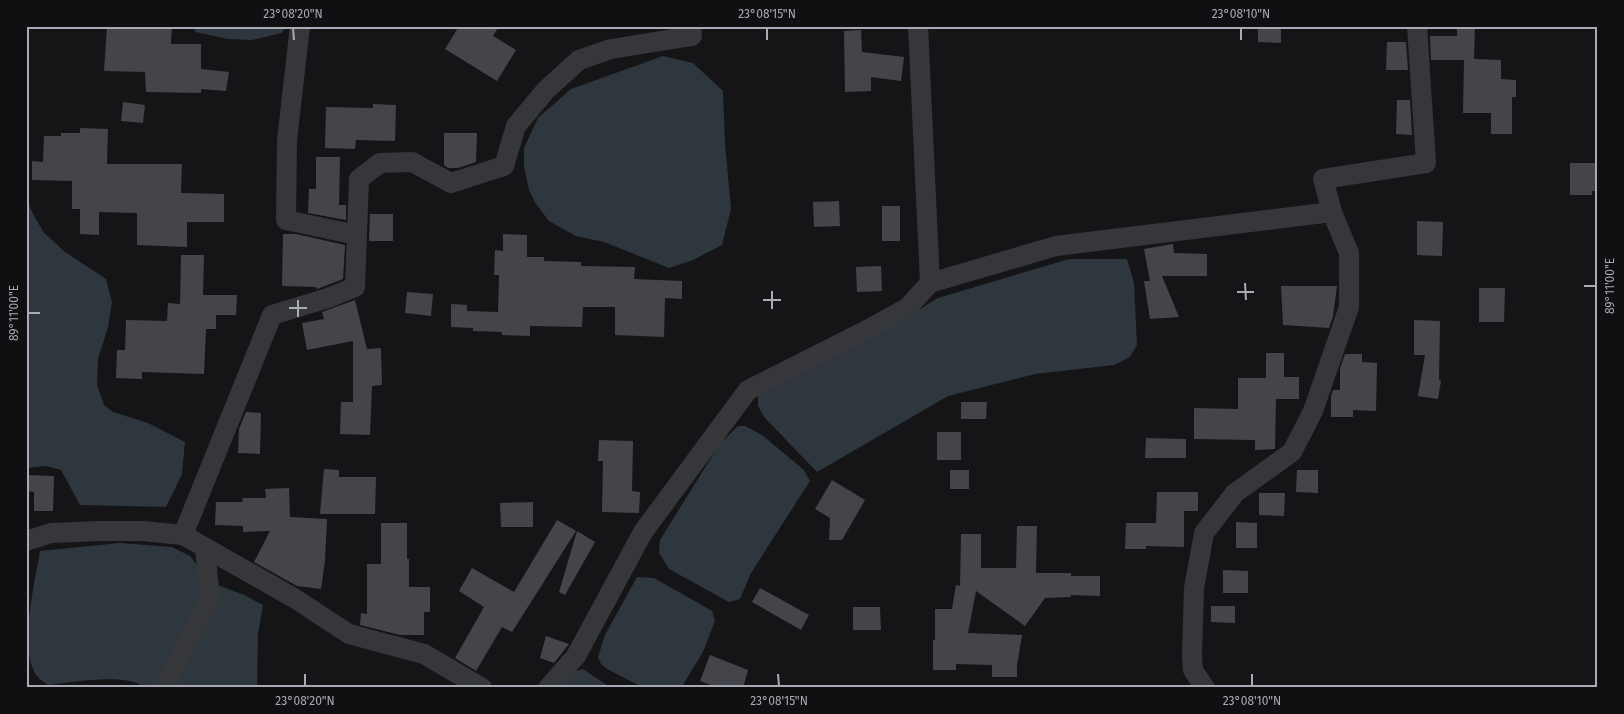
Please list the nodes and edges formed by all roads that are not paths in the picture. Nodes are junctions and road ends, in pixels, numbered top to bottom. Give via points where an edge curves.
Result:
1 (300, 26) edge
2 (691, 26) edge
3 (918, 26) edge
4 (1417, 26) edge
5 (1332, 212) junction
6 (357, 235) junction
7 (930, 282) junction
8 (183, 535) junction
9 (26, 541) edge
10 (205, 548) junction
11 (164, 688) edge
12 (482, 688) edge
13 (548, 688) edge
14 (1205, 688) edge

1 - 6 street via 287,140 286,220
2 - 6 street via 692,36 611,49 579,60 546,90 516,126 504,166 450,183 412,162 380,163 359,179
3 - 7 street
4 - 5 street via 1426,163 1323,179
5 - 7 street via 1056,246
5 - 14 street via 1349,252 1349,307 1313,411 1292,452 1235,493 1204,533 1194,588 1192,655 1193,670
6 - 8 street via 355,287 272,315
7 - 13 street via 907,308 748,390 643,532 576,656
8 - 9 street via 99,530 51,533
8 - 10 street
10 - 11 street via 210,598
10 - 12 street via 294,598 349,634 424,654

